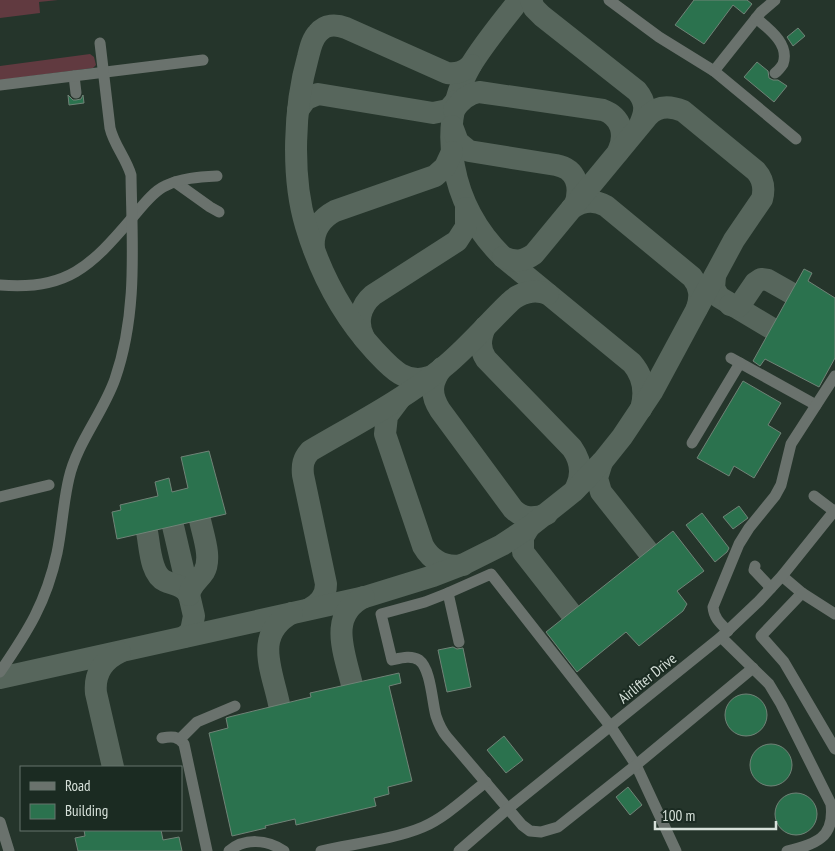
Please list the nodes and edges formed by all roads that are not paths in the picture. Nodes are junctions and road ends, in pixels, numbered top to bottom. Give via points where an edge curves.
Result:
1 (609, 0) edge
2 (776, 0) edge
3 (756, 18) junction
4 (100, 43) dead end
5 (203, 60) dead end
6 (714, 71) junction
7 (104, 72) junction
8 (776, 74) dead end
9 (74, 76) junction
10 (0, 85) edge
11 (76, 93) dead end
12 (796, 140) dead end
13 (217, 176) dead end
14 (175, 182) junction
15 (219, 212) dead end
16 (131, 220) junction
17 (0, 285) edge
18 (835, 376) edge
19 (816, 405) junction
20 (692, 443) dead end
21 (49, 485) dead end
22 (814, 496) dead end
23 (0, 497) edge
24 (834, 510) edge
25 (755, 566) dead end
26 (782, 576) junction
27 (771, 588) junction
28 (448, 593) junction
29 (802, 593) junction
30 (835, 614) edge
31 (725, 634) junction
32 (459, 642) dead end
33 (753, 668) junction
34 (0, 672) edge
35 (235, 706) dead end
36 (611, 727) junction
37 (162, 738) dead end
38 (180, 739) junction
39 (835, 749) edge
40 (636, 765) junction
41 (486, 782) junction
42 (509, 808) junction
43 (0, 822) edge
44 (9, 851) edge
45 (207, 851) edge
46 (229, 851) edge
47 (284, 851) edge
48 (321, 851) edge
49 (459, 851) edge
50 (676, 851) edge
51 (787, 851) edge

1 - 6 street via 659,37
2 - 3 street
3 - 6 street
3 - 8 street via 784,48 783,63
4 - 7 street
5 - 7 street
6 - 12 street
7 - 9 street
7 - 16 street via 112,136 131,176
9 - 10 street
9 - 11 street
13 - 14 street
14 - 15 street
14 - 16 street via 163,187
16 - 17 street via 91,263 70,275 45,284
16 - 34 street via 132,288 122,357 107,398 69,478 57,554 44,598 27,633
18 - 19 street
19 - 20 street via 735,361
19 - 31 street via 791,444 776,496 738,544 718,594 714,614
21 - 23 street
22 - 24 street
24 - 26 street, Airlifter Drive
25 - 27 street via 756,574
26 - 27 street, Airlifter Drive
26 - 29 street
27 - 31 street, Airlifter Drive
28 - 32 street
28 - 36 street via 491,574
28 - 41 street via 381,614 392,660 412,657 423,664 440,728
29 - 30 street
29 - 39 street via 762,636 784,662
31 - 33 street
31 - 36 street, Airlifter Drive
33 - 40 street
33 - 51 street via 769,684 781,704 831,804 833,818 821,840
35 - 38 street via 197,722
36 - 40 street
36 - 42 street, Airlifter Drive
37 - 38 street via 172,736
38 - 45 street via 184,744
40 - 42 street via 550,831 530,830
40 - 50 street
41 - 42 street
41 - 48 street via 423,826
42 - 49 street, Airlifter Drive
43 - 44 street
46 - 47 street via 248,841 266,843

